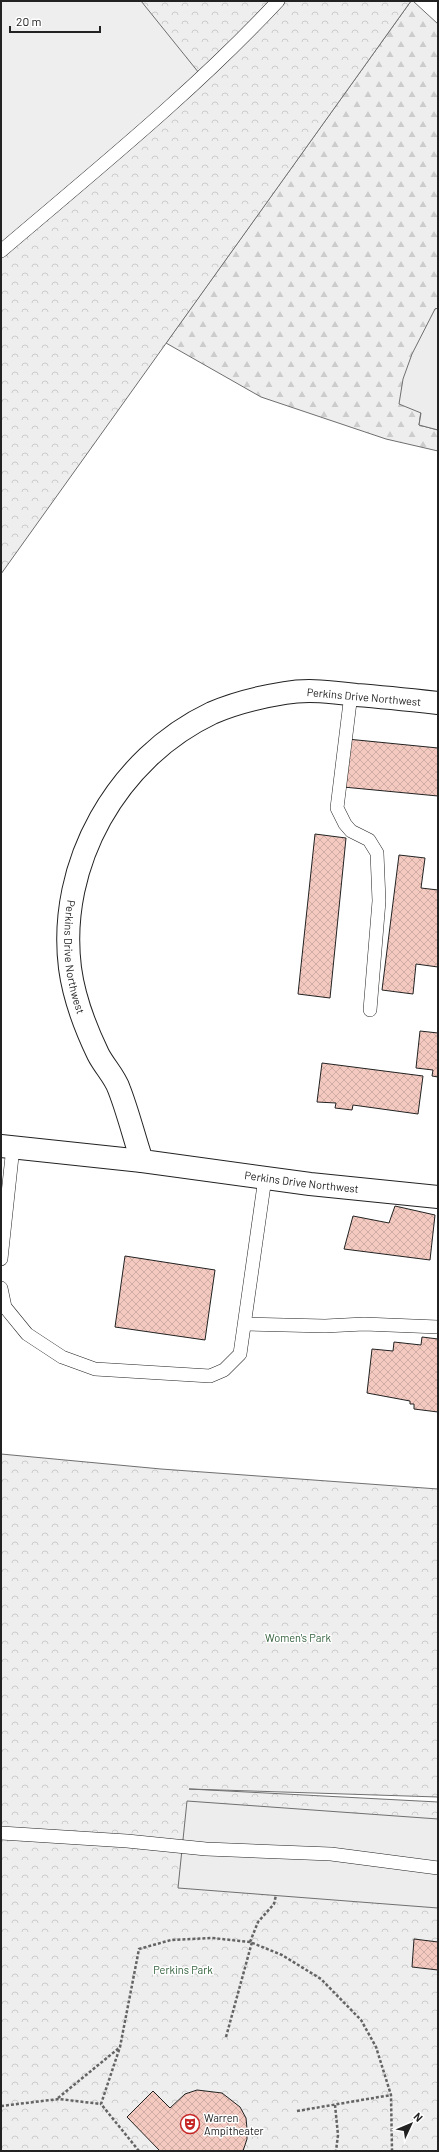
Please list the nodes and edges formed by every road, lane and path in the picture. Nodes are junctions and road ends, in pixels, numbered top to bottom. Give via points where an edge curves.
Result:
1 (278, 1) edge
2 (1, 251) edge
3 (351, 694) junction
4 (438, 703) edge
5 (370, 1010) dead end
6 (7, 1147) edge
7 (142, 1161) junction
8 (266, 1178) junction
9 (438, 1197) edge
10 (1, 1259) edge
11 (1, 1288) edge
12 (245, 1324) junction
13 (438, 1327) edge
14 (1, 1834) edge
15 (438, 1868) edge
16 (276, 1895) dead end
17 (251, 1942) junction
18 (226, 2036) dead end
19 (120, 2047) junction
20 (391, 2095) junction
21 (58, 2099) junction
22 (101, 2104) junction
23 (335, 2105) junction
24 (1, 2106) edge
25 (297, 2111) dead end
26 (139, 2151) edge
27 (336, 2151) edge
28 (392, 2151) edge

1 - 2 lane via 237,44 167,109
3 - 4 street, Perkins Drive Northwest
3 - 5 lane via 338,808 348,827 368,840 377,852 379,901
3 - 7 street, Perkins Drive Northwest via 287,692 251,699 213,713 183,730 157,749 134,771 114,796 100,819 80,863 69,916 70,969 85,1026 119,1087
6 - 7 street, Perkins Drive Northwest
6 - 10 lane
7 - 8 street, Perkins Drive Northwest
8 - 9 street, Perkins Drive Northwest
8 - 12 lane
11 - 12 lane via 5,1307 27,1334 62,1357 95,1369 210,1376 224,1370 240,1354
12 - 13 lane
14 - 15 lane via 127,1841 206,1849 331,1854
16 - 17 path via 274,1904 258,1922
17 - 18 path
17 - 19 path via 212,1938 171,1940 139,1949
17 - 20 path via 282,1955 321,1979 361,2020 376,2047
19 - 21 path
19 - 22 path
20 - 23 path
20 - 28 path
21 - 22 path
21 - 24 path
22 - 26 path
23 - 25 path
23 - 27 path via 338,2135

